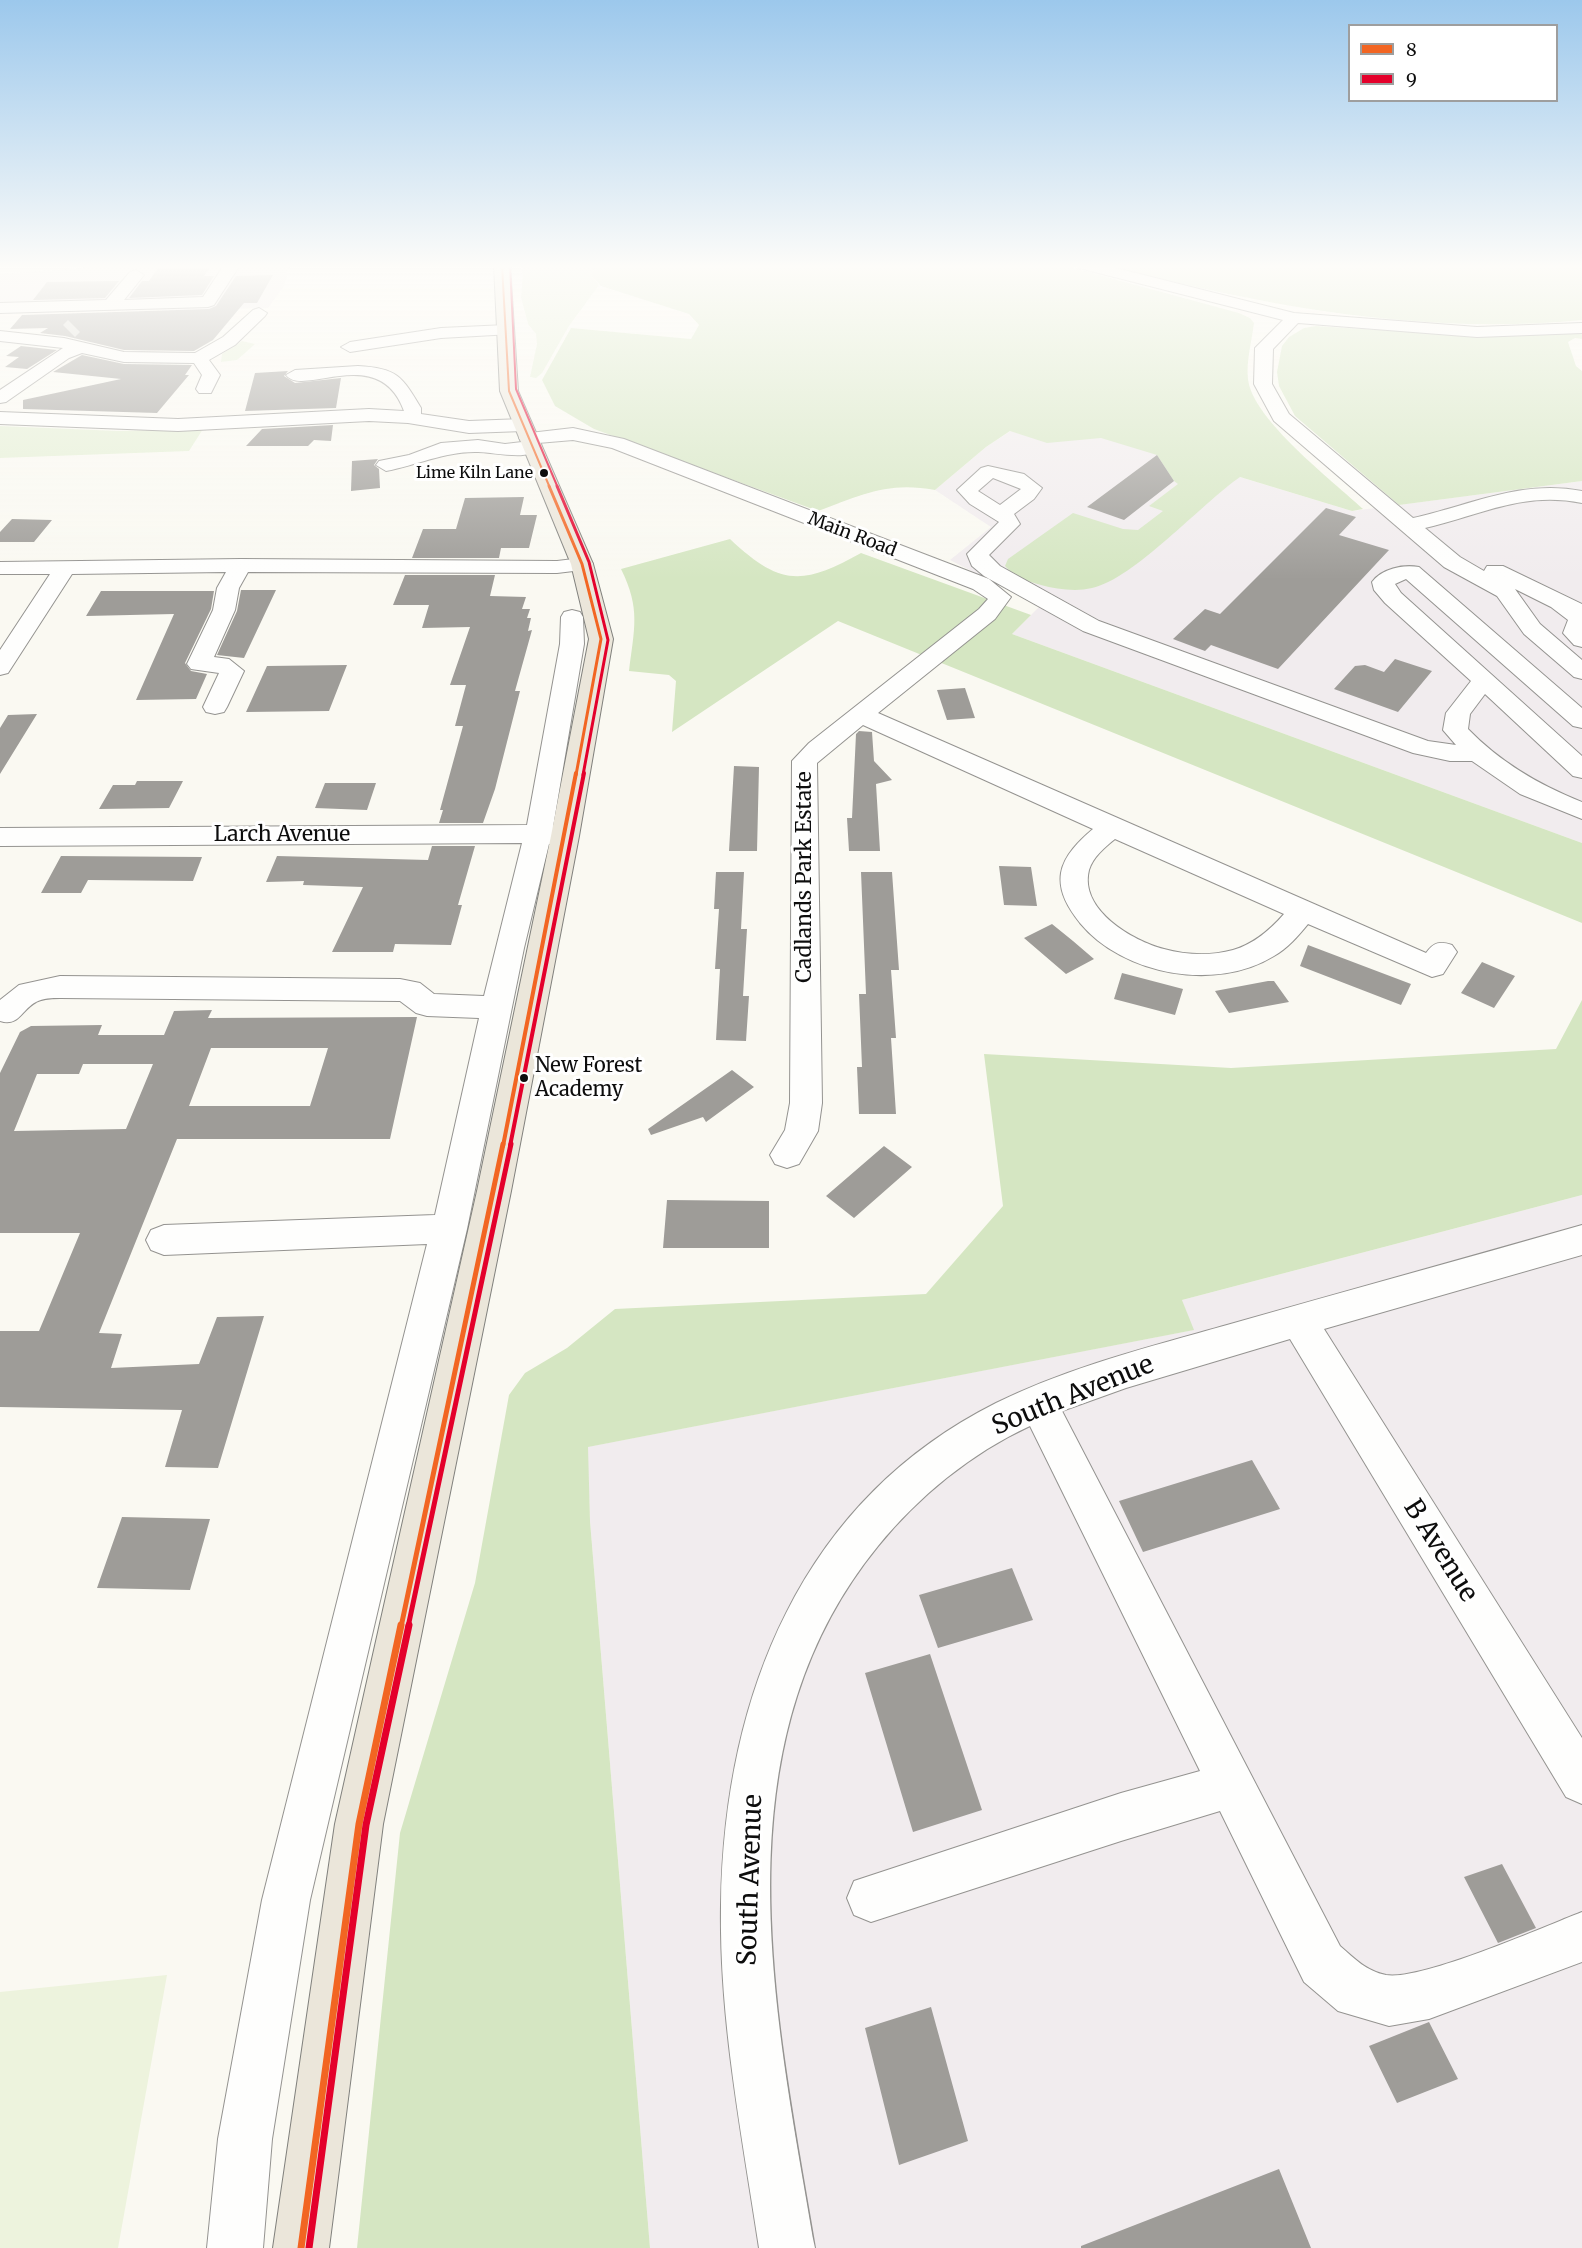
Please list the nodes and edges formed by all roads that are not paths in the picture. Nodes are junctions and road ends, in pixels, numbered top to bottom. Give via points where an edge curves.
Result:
1 (40, 370) edge
2 (207, 370) edge
3 (508, 370) edge
4 (1263, 370) edge
5 (295, 375) dead end
6 (206, 389) dead end
7 (0, 398) edge
8 (408, 417) junction
9 (0, 418) edge
10 (528, 437) junction
11 (386, 465) dead end
12 (1582, 497) edge
13 (1001, 514) dead end
14 (1411, 525) junction
15 (1428, 539) junction
16 (582, 564) junction
17 (241, 565) junction
18 (65, 567) junction
19 (0, 568) edge
20 (572, 617) dead end
21 (1527, 623) junction
22 (1577, 626) edge
23 (0, 668) edge
24 (1582, 672) edge
25 (1484, 680) junction
26 (215, 707) dead end
27 (862, 715) junction
28 (1582, 722) edge
29 (1475, 753) junction
30 (1582, 770) edge
31 (1582, 811) edge
32 (1112, 827) junction
33 (551, 835) junction
34 (0, 837) edge
35 (1303, 911) junction
36 (1432, 967) dead end
37 (496, 1008) junction
38 (8, 1012) dead end
39 (787, 1155) dead end
40 (449, 1229) junction
41 (164, 1239) dead end
42 (1582, 1240) edge
43 (1299, 1321) junction
44 (1038, 1403) junction
45 (1582, 1781) edge
46 (1232, 1785) junction
47 (871, 1898) dead end
48 (1582, 1937) edge
49 (235, 2248) edge
50 (301, 2248) edge
51 (787, 2248) edge

1 - 7 street
2 - 6 street via 211,375
3 - 10 main road via 509,391
4 - 14 street via 1263,384 1281,417
5 - 8 street via 386,375 397,384 412,408
8 - 9 street via 359,415 178,424
8 - 10 street
10 - 11 street via 505,450 478,446 436,450 414,460
10 - 16 main road
10 - 27 street, Main Road via 573,434 617,443 997,592 1000,597 995,606
12 - 14 street via 1555,492 1518,496
13 - 29 street via 1010,524 978,554 980,561 1079,621 1414,745 1443,752
14 - 15 street
15 - 21 street via 1462,570 1505,591
15 - 22 street
16 - 17 street
16 - 33 main road via 601,639
17 - 18 street
17 - 26 street via 198,664 221,664 232,671
18 - 19 street
18 - 23 street
20 - 33 street
21 - 22 street via 1528,606 1546,603
21 - 24 street
25 - 28 street via 1385,590 1383,582 1404,566
25 - 29 street via 1458,713 1454,725
25 - 30 street
27 - 32 street
27 - 39 street, Cadlands Park Estate via 818,748 803,767 806,1103 801,1131
29 - 31 street via 1531,790
32 - 35 street
32 - 35 street via 1082,855 1075,888 1089,916 1129,947 1186,963 1226,963 1270,945
33 - 34 street, Larch Avenue
33 - 37 street
33 - 50 main road via 494,1191 359,1824
35 - 36 street
37 - 38 street via 427,1005 400,990 60,987 24,994
37 - 40 street
40 - 41 street
40 - 49 street via 286,1900 245,2139
42 - 43 street, South Avenue
43 - 44 street, South Avenue via 1164,1360
43 - 45 street, B Avenue
44 - 46 street
44 - 51 street, South Avenue via 949,1452 873,1516 815,1599 772,1699 754,1777 746,1856 745,1924 748,1982
46 - 47 street
46 - 48 street via 1322,1964 1356,1993 1389,2001 1429,1994

